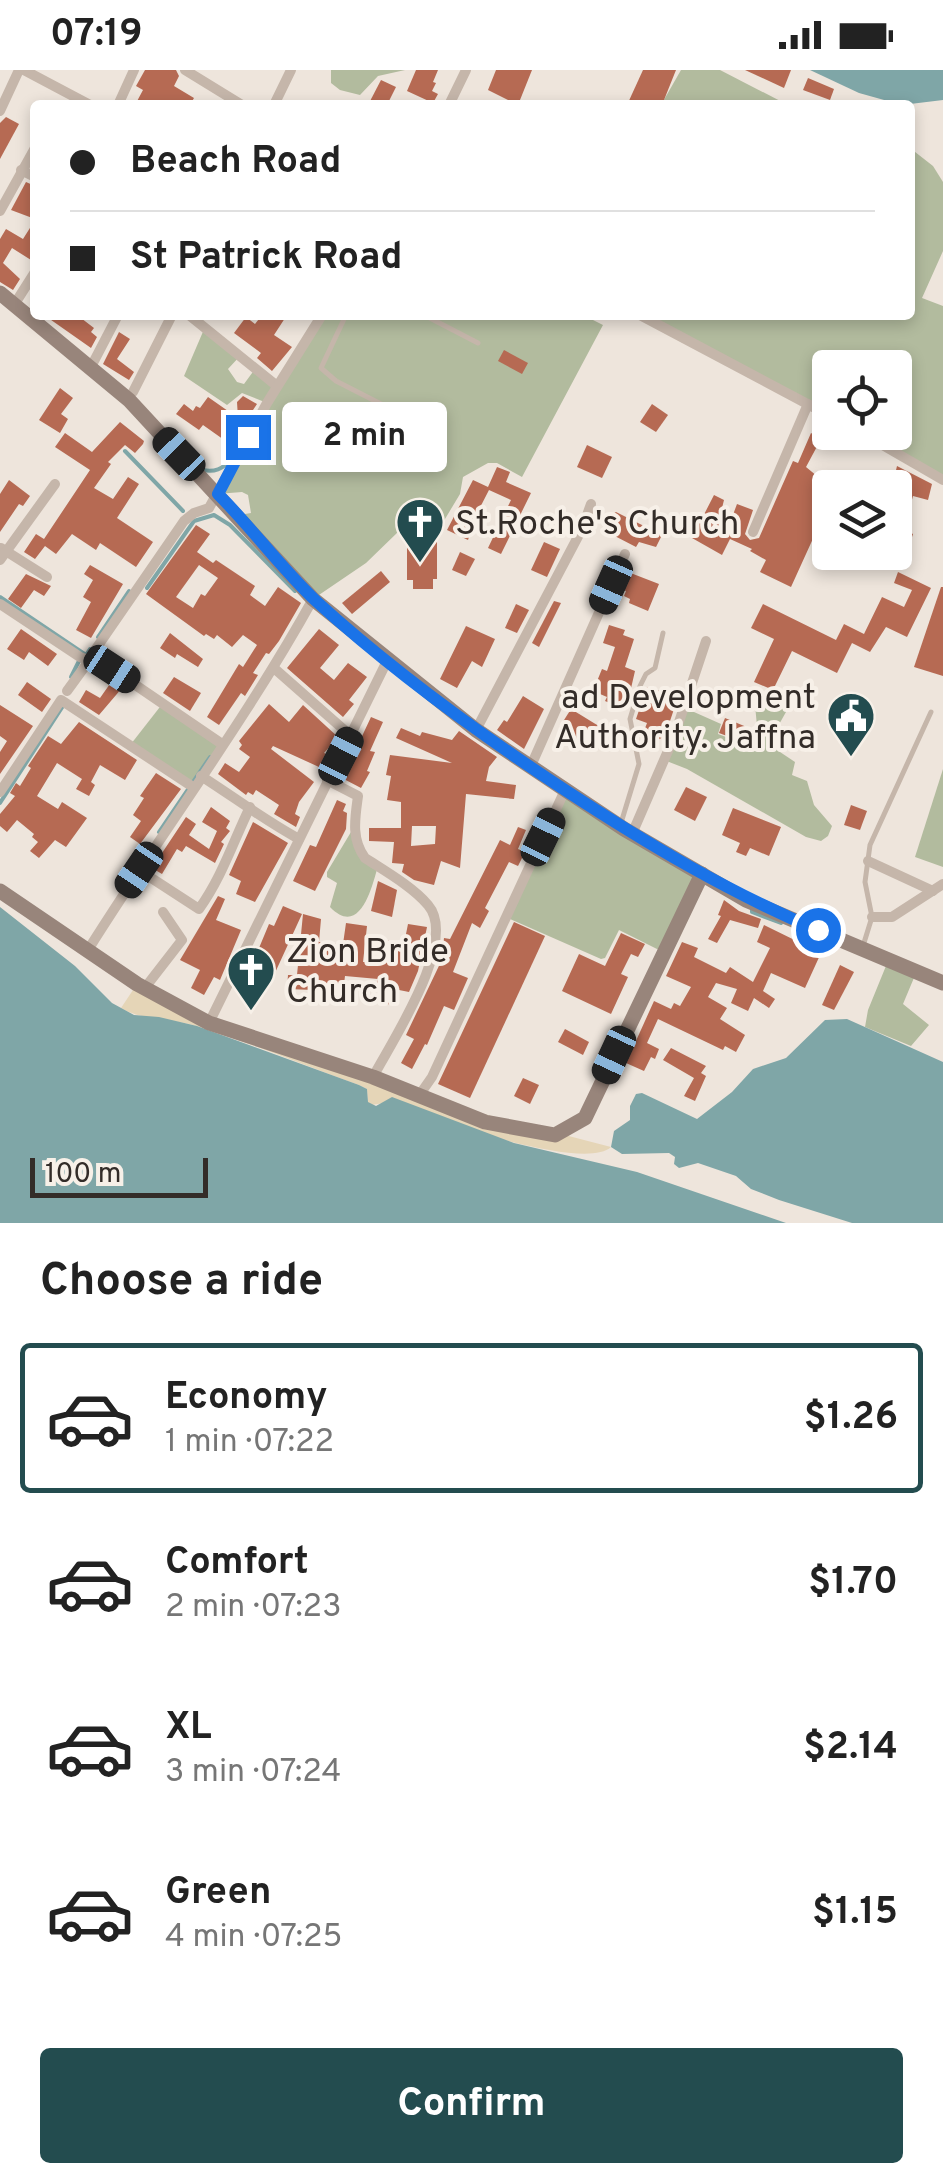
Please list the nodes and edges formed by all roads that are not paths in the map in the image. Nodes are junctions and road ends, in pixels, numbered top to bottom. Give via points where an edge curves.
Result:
1 (22, 70) edge
2 (134, 70) edge
3 (185, 70) edge
4 (290, 70) edge
5 (466, 70) edge
6 (58, 89) junction
7 (56, 100) edge
8 (80, 100) edge
9 (120, 100) edge
10 (234, 100) edge
11 (276, 100) edge
12 (451, 100) edge
13 (0, 111) edge
14 (30, 156) edge
15 (21, 170) junction
16 (30, 174) edge
17 (0, 210) edge
18 (30, 280) edge
19 (0, 293) edge
20 (14, 305) junction
21 (30, 318) edge
22 (32, 320) edge
23 (115, 320) edge
24 (169, 320) edge
25 (196, 320) edge
26 (319, 320) edge
27 (344, 320) edge
28 (433, 320) edge
29 (649, 320) edge
30 (478, 344) dead end
31 (93, 363) dead end
32 (277, 386) junction
33 (133, 392) dead end
34 (808, 404) junction
35 (812, 406) edge
36 (430, 429) dead end
37 (891, 450) edge
38 (943, 480) edge
39 (55, 484) dead end
40 (218, 494) junction
41 (590, 504) dead end
42 (753, 532) dead end
43 (2, 553) edge
44 (625, 554) dead end
45 (48, 578) dead end
46 (314, 599) junction
47 (0, 604) edge
48 (663, 634) dead end
49 (706, 641) dead end
50 (91, 657) junction
51 (387, 661) junction
52 (275, 668) junction
53 (66, 691) dead end
54 (931, 712) dead end
55 (476, 730) junction
56 (351, 736) junction
57 (222, 744) junction
58 (530, 768) junction
59 (201, 776) junction
60 (328, 780) junction
61 (194, 787) junction
62 (565, 790) junction
63 (0, 792) edge
64 (250, 807) junction
65 (626, 830) junction
66 (299, 839) junction
67 (868, 862) junction
68 (139, 870) junction
69 (702, 874) junction
70 (938, 888) edge
71 (0, 891) edge
72 (163, 912) dead end
73 (872, 916) junction
74 (862, 949) junction
75 (88, 950) junction
76 (943, 984) edge
77 (144, 989) junction
78 (209, 1023) junction
79 (373, 1078) junction
80 (418, 1097) junction

1 - 6 street
1 - 13 street
2 - 9 street
3 - 10 street
4 - 11 street
5 - 12 street
6 - 7 street
6 - 8 street
14 - 15 street
15 - 16 street
15 - 17 street
18 - 20 street
19 - 20 main road
20 - 21 main road
22 - 40 main road via 129,400
23 - 31 street
24 - 33 street
25 - 32 street
26 - 32 street
27 - 36 lane via 321,368
28 - 30 lane
29 - 34 street
32 - 40 street
34 - 35 street
34 - 42 street
37 - 38 street
39 - 43 street
40 - 46 main road
40 - 50 street via 210,508 184,522
41 - 55 street
43 - 45 street
44 - 58 street
46 - 51 main road
46 - 52 street
47 - 50 street
48 - 65 lane via 630,719 639,764
49 - 65 street via 674,737
50 - 53 street
50 - 57 street
51 - 55 main road
51 - 56 street
52 - 56 street
52 - 57 street
54 - 67 lane
55 - 58 main road
56 - 60 street
57 - 59 street
58 - 62 main road
59 - 61 street
59 - 64 street
60 - 66 street
60 - 79 street via 358,796 354,827 365,858 430,906 439,928 419,990
61 - 63 street via 60,700
61 - 68 street
62 - 65 main road
62 - 80 street
64 - 66 street
64 - 68 street via 232,856 199,909
65 - 69 main road
66 - 78 street
67 - 70 street
67 - 73 lane
68 - 75 street
69 - 74 main road
69 - 80 main road via 584,1118 555,1135 485,1122
70 - 73 street via 892,918
71 - 75 main road
72 - 77 street via 182,940
73 - 74 lane
74 - 76 main road
75 - 77 main road
77 - 78 main road
78 - 79 main road
79 - 80 main road

